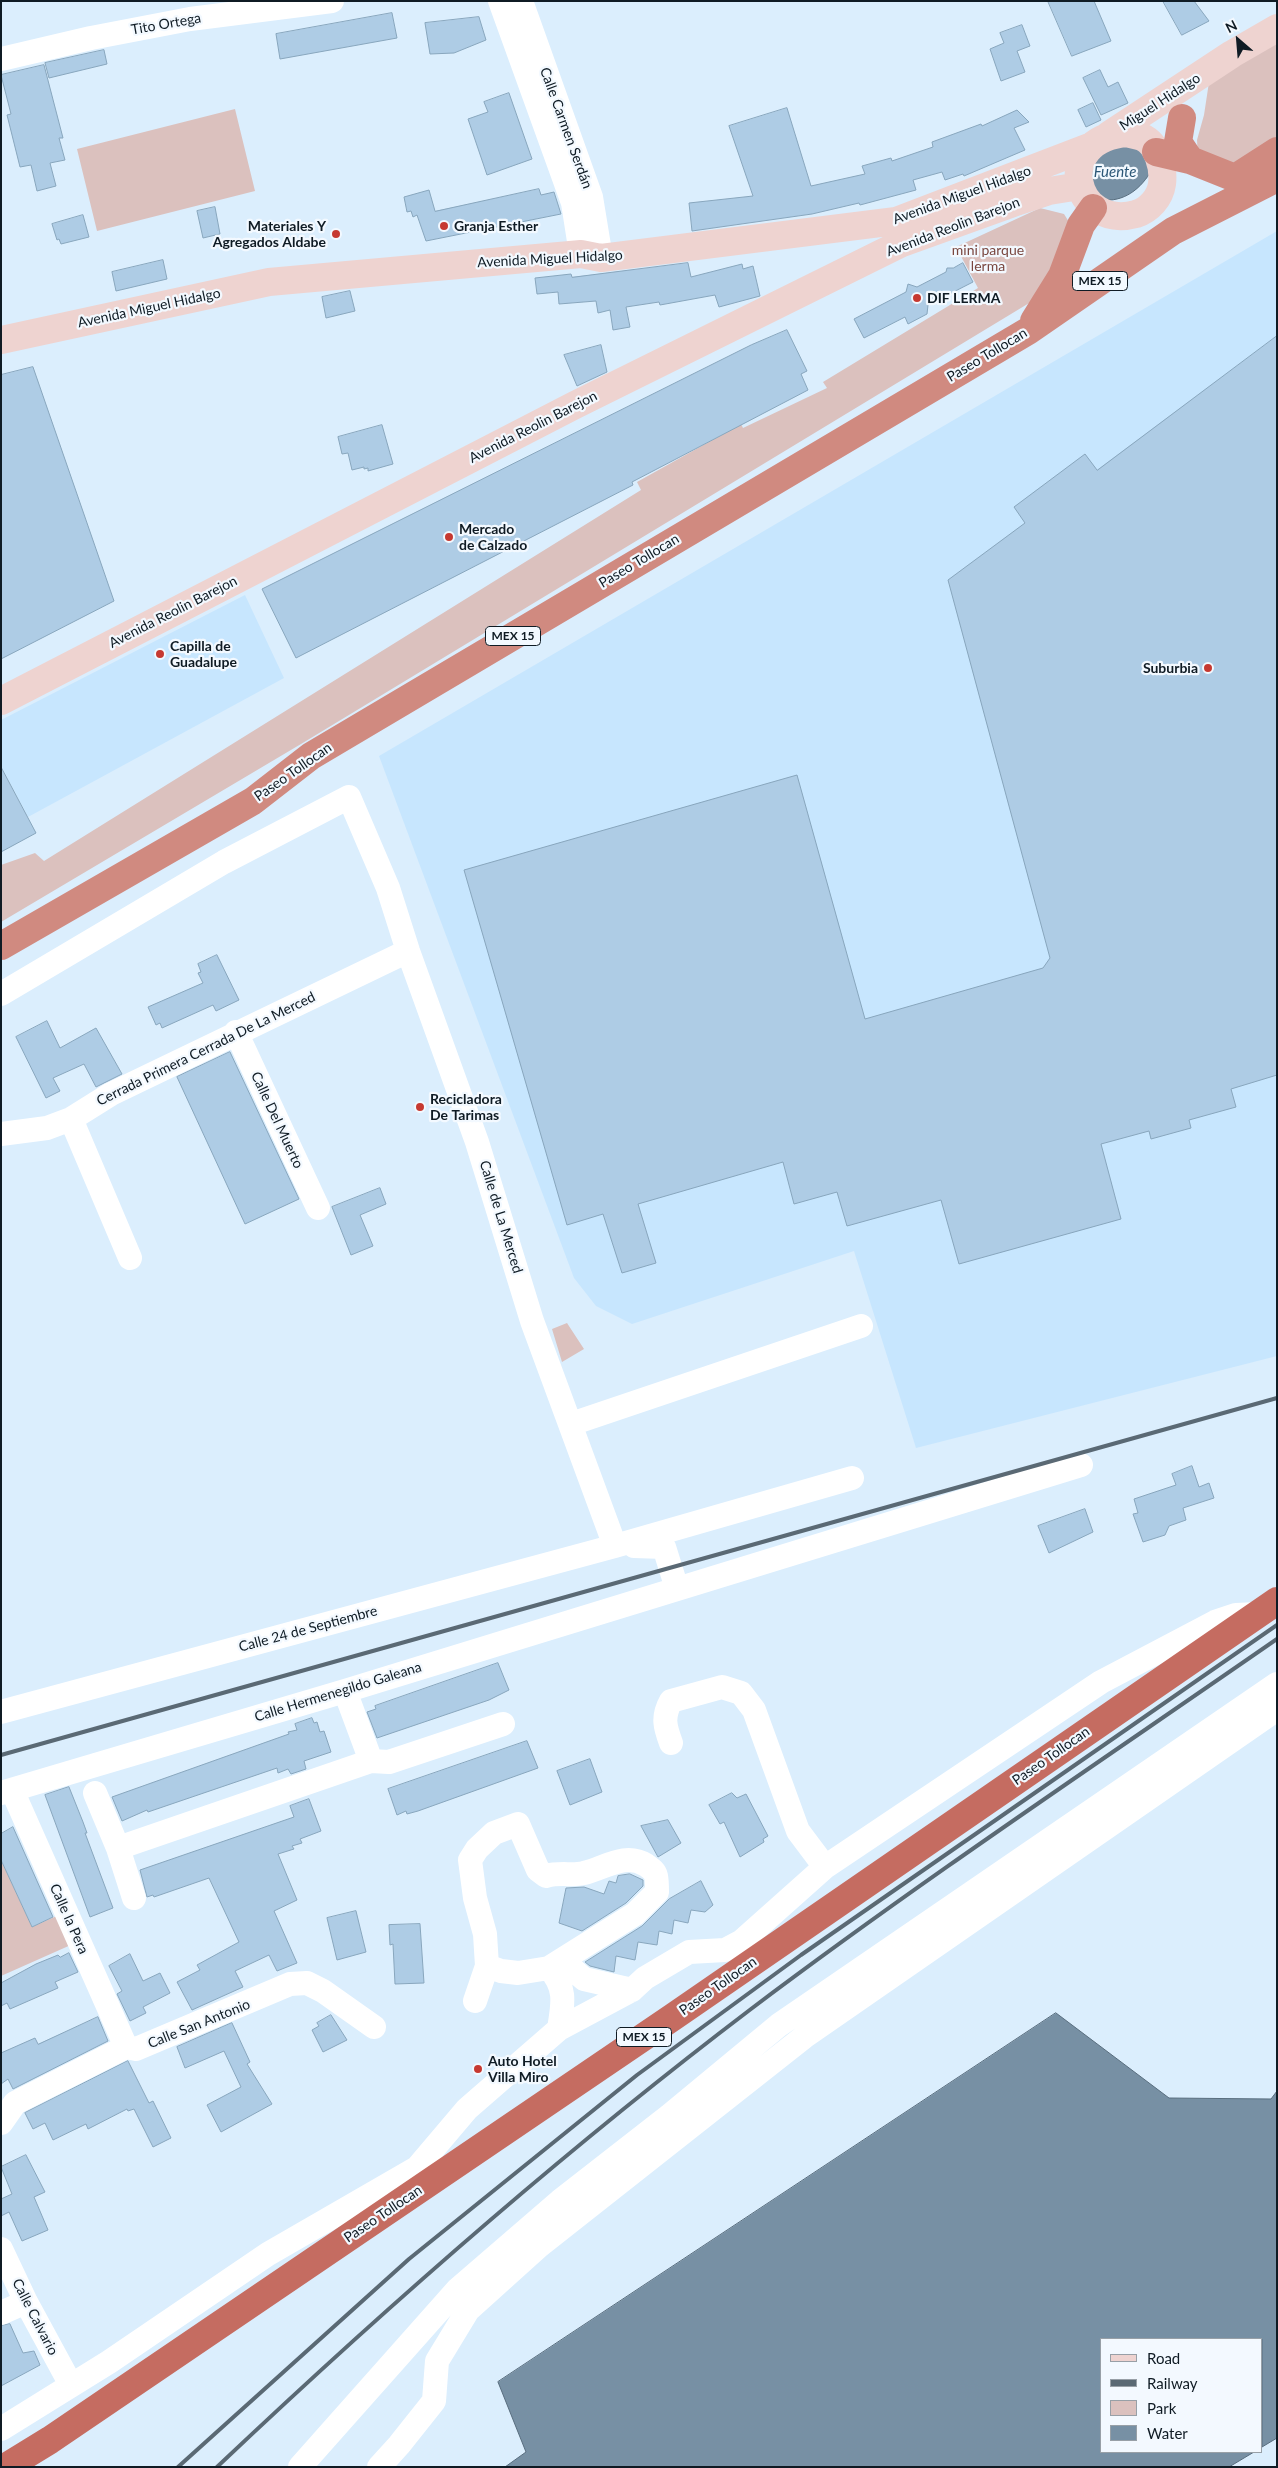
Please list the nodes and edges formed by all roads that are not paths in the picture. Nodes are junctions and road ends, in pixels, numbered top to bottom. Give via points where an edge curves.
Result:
1 (332, 1) edge
2 (500, 1) edge
3 (521, 1) edge
4 (1277, 28) edge
5 (1, 59) edge
6 (1211, 69) junction
7 (1182, 118) junction
8 (1099, 141) junction
9 (1277, 151) edge
10 (1156, 152) junction
11 (1190, 160) junction
12 (1235, 178) junction
13 (1277, 178) edge
14 (1086, 197) junction
15 (582, 200) junction
16 (1173, 231) junction
17 (899, 232) junction
18 (591, 256) junction
19 (1028, 331) junction
20 (1, 340) edge
21 (1, 702) edge
22 (1, 946) edge
23 (408, 951) junction
24 (1, 994) edge
25 (236, 1032) junction
26 (71, 1119) junction
27 (1, 1134) edge
28 (318, 1208) dead end
29 (130, 1258) dead end
30 (861, 1326) dead end
31 (571, 1424) junction
32 (1081, 1465) dead end
33 (852, 1478) dead end
34 (615, 1546) junction
35 (674, 1589) junction
36 (1267, 1607) edge
37 (1277, 1684) edge
38 (345, 1691) junction
39 (1277, 1710) edge
40 (1, 1712) edge
41 (503, 1724) dead end
42 (671, 1743) dead end
43 (371, 1761) junction
44 (6, 1792) edge
45 (96, 1793) dead end
46 (118, 1848) junction
47 (825, 1867) junction
48 (134, 1898) dead end
49 (555, 1964) junction
50 (488, 1966) junction
51 (632, 1990) junction
52 (474, 2001) dead end
53 (374, 2027) dead end
54 (559, 2029) junction
55 (126, 2047) junction
56 (1, 2123) edge
57 (1, 2249) edge
58 (26, 2302) junction
59 (1, 2313) edge
60 (71, 2385) junction
61 (1, 2429) edge
62 (6, 2467) edge
63 (300, 2467) edge
64 (378, 2467) edge

1 - 5 street, Tito Ortega via 190,19
2 - 15 street, Calle Carmen Serdán
3 - 15 street, Calle Carmen Serdán
4 - 6 main road, Miguel Hidalgo
6 - 7 main road via 1193,93
6 - 8 main road, Miguel Hidalgo
7 - 10 main road
7 - 11 highway via 1178,142
8 - 10 main road via 1127,134 1143,137
8 - 14 main road via 1082,158 1078,172
8 - 17 main road, Avenida Miguel Hidalgo
9 - 12 highway
10 - 11 highway
10 - 14 main road via 1162,168 1162,185 1148,207 1125,217 1108,216
11 - 12 highway
12 - 16 street
13 - 16 highway, Paseo Tollocan / MEX 15
14 - 17 main road, Avenida Reolin Barejon via 1049,192
14 - 19 highway via 1081,226 1062,276
15 - 18 street, Calle Carmen Serdán
16 - 19 highway, Paseo Tollocan / MEX 15
17 - 18 main road, Avenida Miguel Hidalgo
17 - 21 main road, Avenida Reolin Barejon via 575,405
18 - 20 main road, Avenida Miguel Hidalgo via 269,282
19 - 22 highway, Paseo Tollocan / MEX 15 via 311,756 253,801
23 - 24 street, Calle de La Merced via 388,888 349,797 224,862
23 - 25 street, Cerrada Primera Cerrada De La Merced
23 - 31 street, Calle de La Merced via 478,1142 532,1321
25 - 26 street, Cerrada Primera Cerrada De La Merced via 111,1094
25 - 28 street, Calle Del Muerto
26 - 27 street, Cerrada Primera Cerrada De La Merced via 47,1128
26 - 29 street
30 - 31 street
31 - 34 street, Calle de La Merced
32 - 35 street, Calle Hermenegildo Galeana
33 - 34 street, Calle 24 de Septiembre
34 - 35 street via 664,1547
34 - 40 street, Calle 24 de Septiembre
35 - 38 street, Calle Hermenegildo Galeana
36 - 47 street via 1216,1622 1101,1682
36 - 62 highway, Paseo Tollocan / MEX 15 via 665,2023
37 - 63 street via 780,2024 560,2201 458,2289
38 - 43 street
38 - 44 street, Calle Hermenegildo Galeana
39 - 64 street via 804,2038 539,2246 468,2310 437,2361 434,2401
41 - 43 street via 389,1762
42 - 47 street via 664,1724 665,1712 671,1701 722,1686 741,1692 754,1710 798,1830
43 - 46 street
44 - 55 street, Calle la Pera
45 - 46 street
46 - 48 street
47 - 51 street via 742,1941 725,1950 689,1952 645,1978
49 - 50 street via 518,1972
49 - 50 street via 635,1914 657,1892 656,1875 638,1860 605,1864 583,1874 559,1872 546,1876 538,1870 518,1824 494,1833 470,1860
49 - 51 street via 584,1979
49 - 54 street via 564,2003
50 - 52 street
51 - 54 street
53 - 55 street, Calle San Antonio via 323,1990 307,1983 290,1984 136,2049
54 - 60 street via 467,2110 417,2168 268,2254
55 - 56 street, Calle San Antonio via 15,2103
57 - 58 street, Calle Calvario
58 - 59 street
58 - 60 street, Calle Calvario
60 - 61 street

